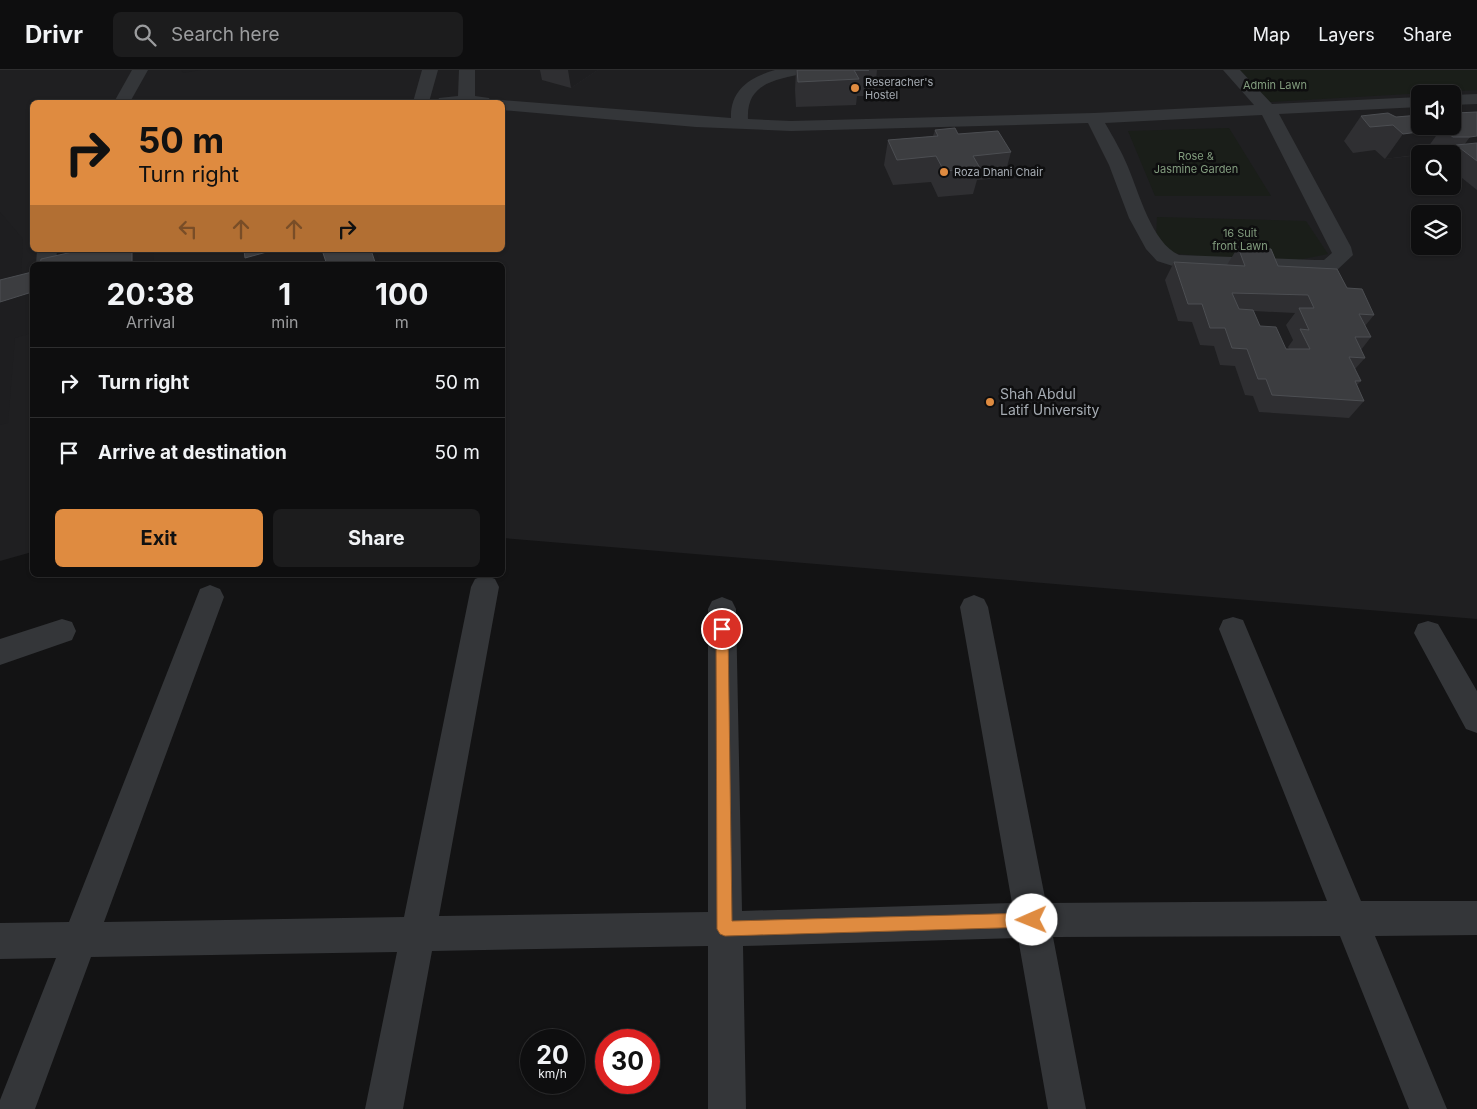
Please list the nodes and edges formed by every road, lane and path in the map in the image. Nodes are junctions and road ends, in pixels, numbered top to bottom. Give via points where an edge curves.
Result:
1 (140, 70) edge
2 (430, 70) edge
3 (467, 70) edge
4 (799, 70) edge
5 (1231, 70) edge
6 (1477, 99) edge
7 (123, 100) edge
8 (422, 100) edge
9 (474, 100) edge
10 (1461, 100) edge
11 (1411, 102) edge
12 (505, 105) edge
13 (1268, 110) junction
14 (1094, 118) junction
15 (740, 124) junction
16 (485, 587) dead end
17 (210, 597) dead end
18 (974, 607) dead end
19 (722, 609) dead end
20 (1233, 629) dead end
21 (62, 631) dead end
22 (1428, 633) dead end
23 (0, 652) edge
24 (1477, 719) edge
25 (1477, 918) edge
26 (1032, 920) junction
27 (1351, 920) junction
28 (725, 929) junction
29 (417, 934) junction
30 (79, 941) junction
31 (0, 942) edge
32 (16, 1109) edge
33 (384, 1109) edge
34 (727, 1109) edge
35 (1067, 1109) edge
36 (1428, 1109) edge

1 - 7 street
2 - 8 street
3 - 9 street
4 - 15 street via 765,79 751,88 741,99
5 - 13 street
6 - 10 street
11 - 13 street
12 - 15 street
13 - 14 street
13 - 14 street via 1341,247 1343,255 1329,266 1176,261 1164,256 1156,249 1139,218 1118,165
14 - 15 street via 791,126
16 - 29 street
17 - 30 street
18 - 26 street
19 - 28 street
20 - 27 street
21 - 23 street
22 - 24 street
25 - 27 street
26 - 27 street
26 - 28 street
26 - 35 street
27 - 36 street
28 - 29 street
28 - 34 street
29 - 30 street
29 - 33 street
30 - 31 street
30 - 32 street

